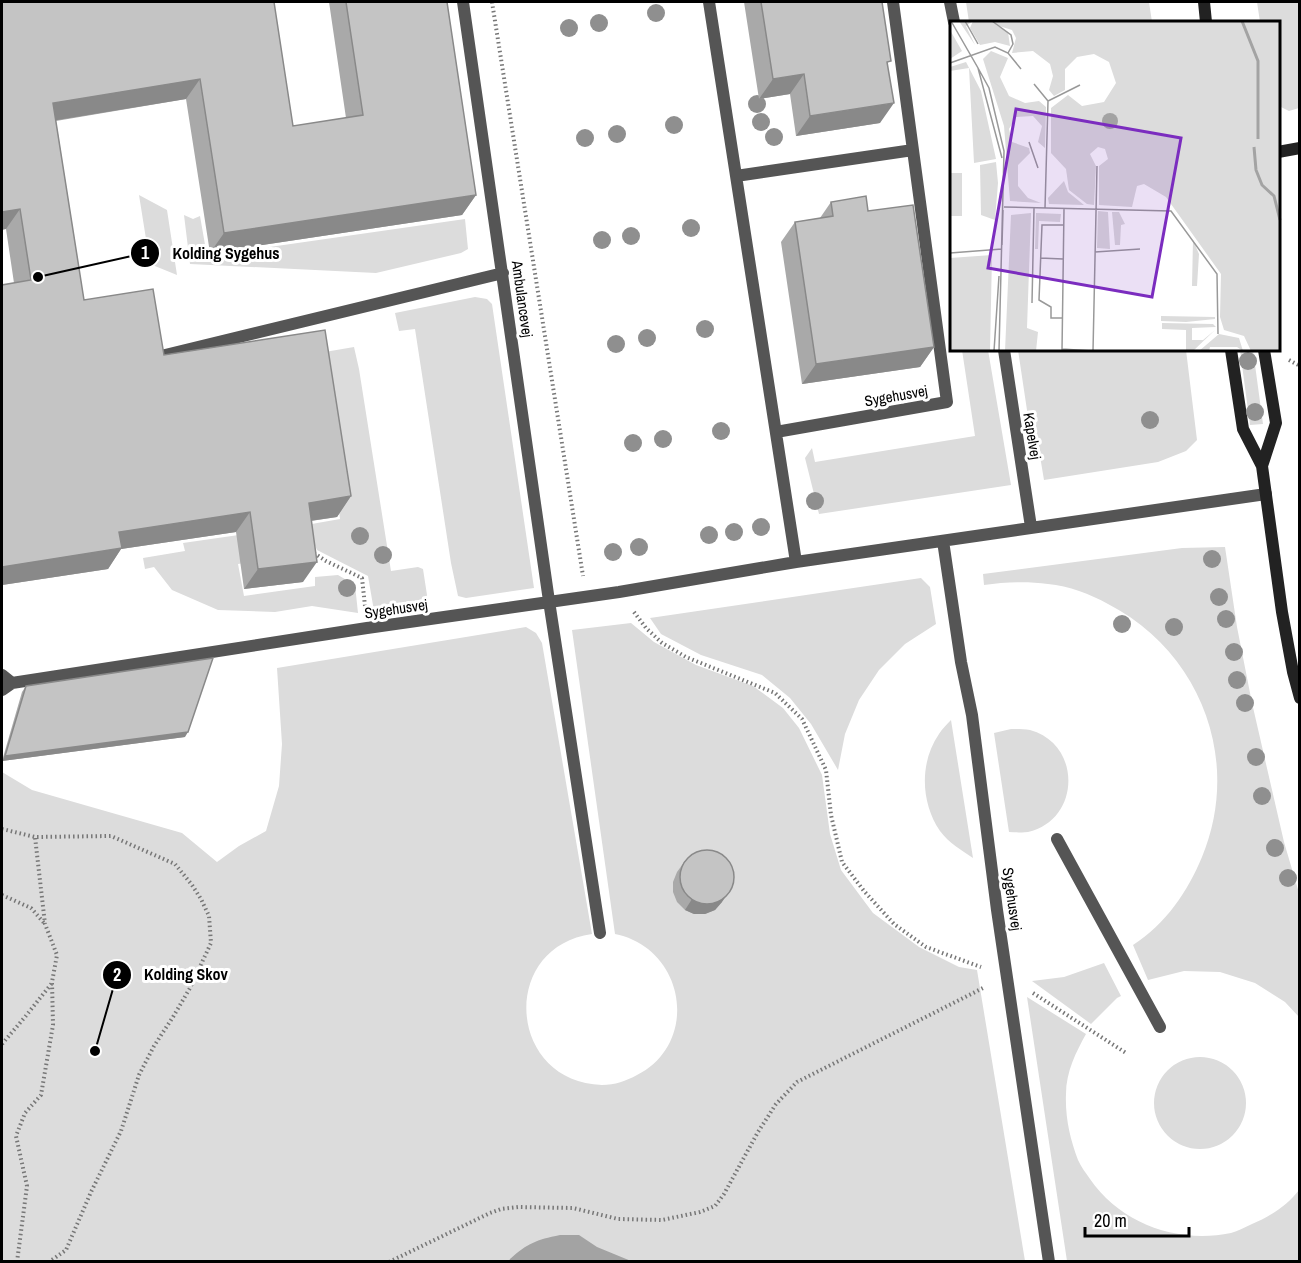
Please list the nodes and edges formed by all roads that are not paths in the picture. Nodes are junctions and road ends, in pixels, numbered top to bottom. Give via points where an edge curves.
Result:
1 (463, 2) edge
2 (709, 2) edge
3 (893, 2) edge
4 (950, 2) edge
5 (1204, 2) edge
6 (954, 21) edge
7 (1206, 21) edge
8 (1299, 148) edge
9 (913, 150) junction
10 (1280, 152) edge
11 (736, 176) junction
12 (503, 273) junction
13 (1004, 351) edge
14 (1231, 351) edge
15 (1264, 351) edge
16 (161, 356) edge
17 (776, 432) junction
18 (1262, 466) junction
19 (1266, 494) junction
20 (1031, 527) junction
21 (943, 541) junction
22 (796, 562) junction
23 (549, 601) junction
24 (2, 675) edge
25 (7, 686) edge
26 (1299, 698) edge
27 (1057, 839) dead end
28 (600, 933) dead end
29 (1160, 1027) dead end
30 (1049, 1262) edge

1 - 12 lane, Ambulancevej
2 - 11 lane
3 - 9 lane, Sygehusvej
4 - 6 lane
5 - 7 street
8 - 10 street
9 - 11 lane
9 - 17 lane, Sygehusvej via 947,402
11 - 17 lane
12 - 16 lane
12 - 23 lane, Ambulancevej
13 - 20 lane, Kapelvej
14 - 18 street via 1243,429
15 - 18 street via 1276,423
17 - 22 lane
18 - 19 street
19 - 20 lane, Sygehusvej
19 - 26 street via 1282,612
20 - 21 lane, Sygehusvej
21 - 22 lane, Sygehusvej
21 - 30 lane, Sygehusvej via 972,715
22 - 23 lane, Sygehusvej
23 - 25 lane, Sygehusvej
23 - 28 lane, Ambulancevej
24 - 25 lane
27 - 29 lane

